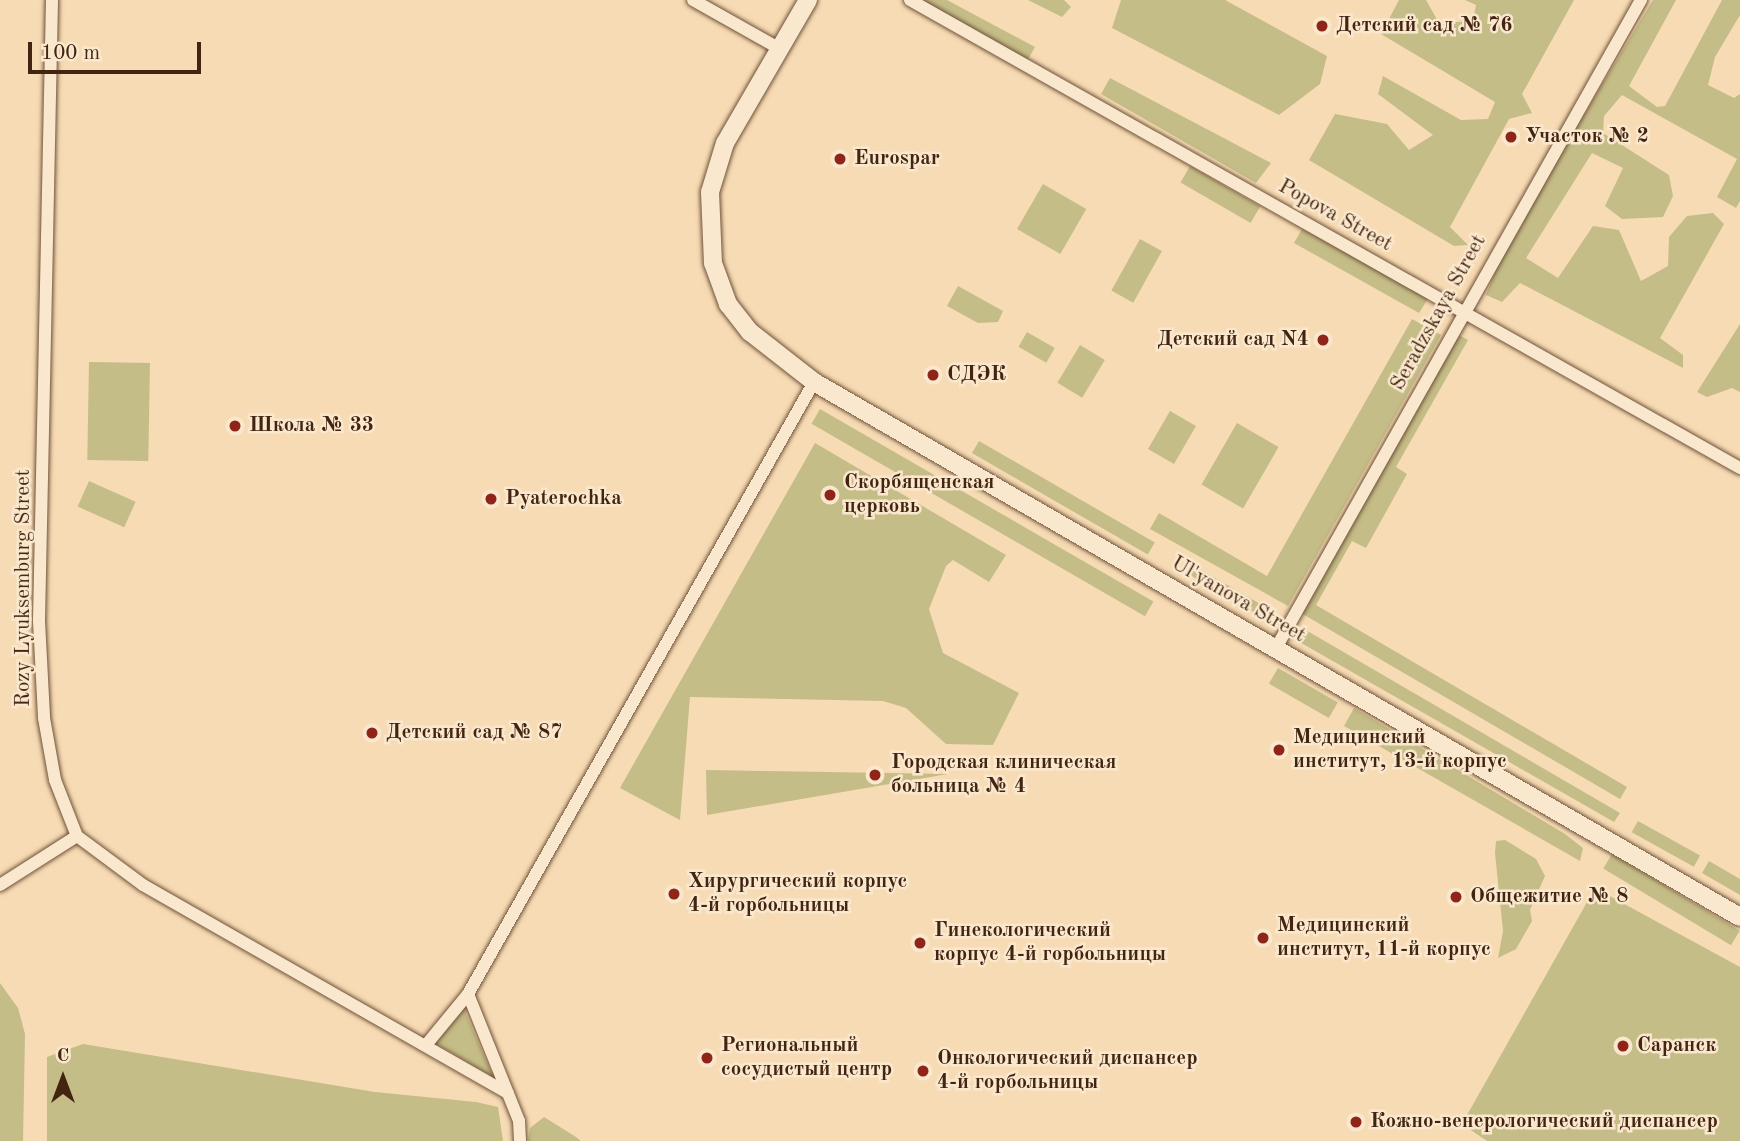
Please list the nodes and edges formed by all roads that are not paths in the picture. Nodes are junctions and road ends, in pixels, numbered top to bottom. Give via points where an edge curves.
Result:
1 (52, 0) edge
2 (693, 0) edge
3 (808, 0) edge
4 (910, 0) edge
5 (1641, 0) edge
6 (780, 49) junction
7 (1464, 311) junction
8 (814, 382) junction
9 (1740, 468) edge
10 (1276, 648) junction
11 (77, 836) junction
12 (0, 885) edge
13 (1740, 917) edge
14 (468, 994) junction
15 (426, 1045) junction
16 (508, 1093) junction
17 (520, 1141) edge

1 - 11 street, Rozy Lyuksemburg Street via 39,621 44,718 55,780
2 - 6 street
3 - 6 main road, Ul'yanova Street
4 - 7 street, Popova Street
5 - 7 street, Seradzskaya Street
6 - 8 main road, Ul'yanova Street via 715,168 710,243 729,304 750,332
7 - 9 street, Popova Street
7 - 10 street, Seradzskaya Street
8 - 10 main road, Ul'yanova Street
8 - 14 street
10 - 13 main road, Ul'yanova Street
11 - 12 street
11 - 15 street via 143,885
14 - 15 street
14 - 16 street
15 - 16 street
16 - 17 street via 519,1121

